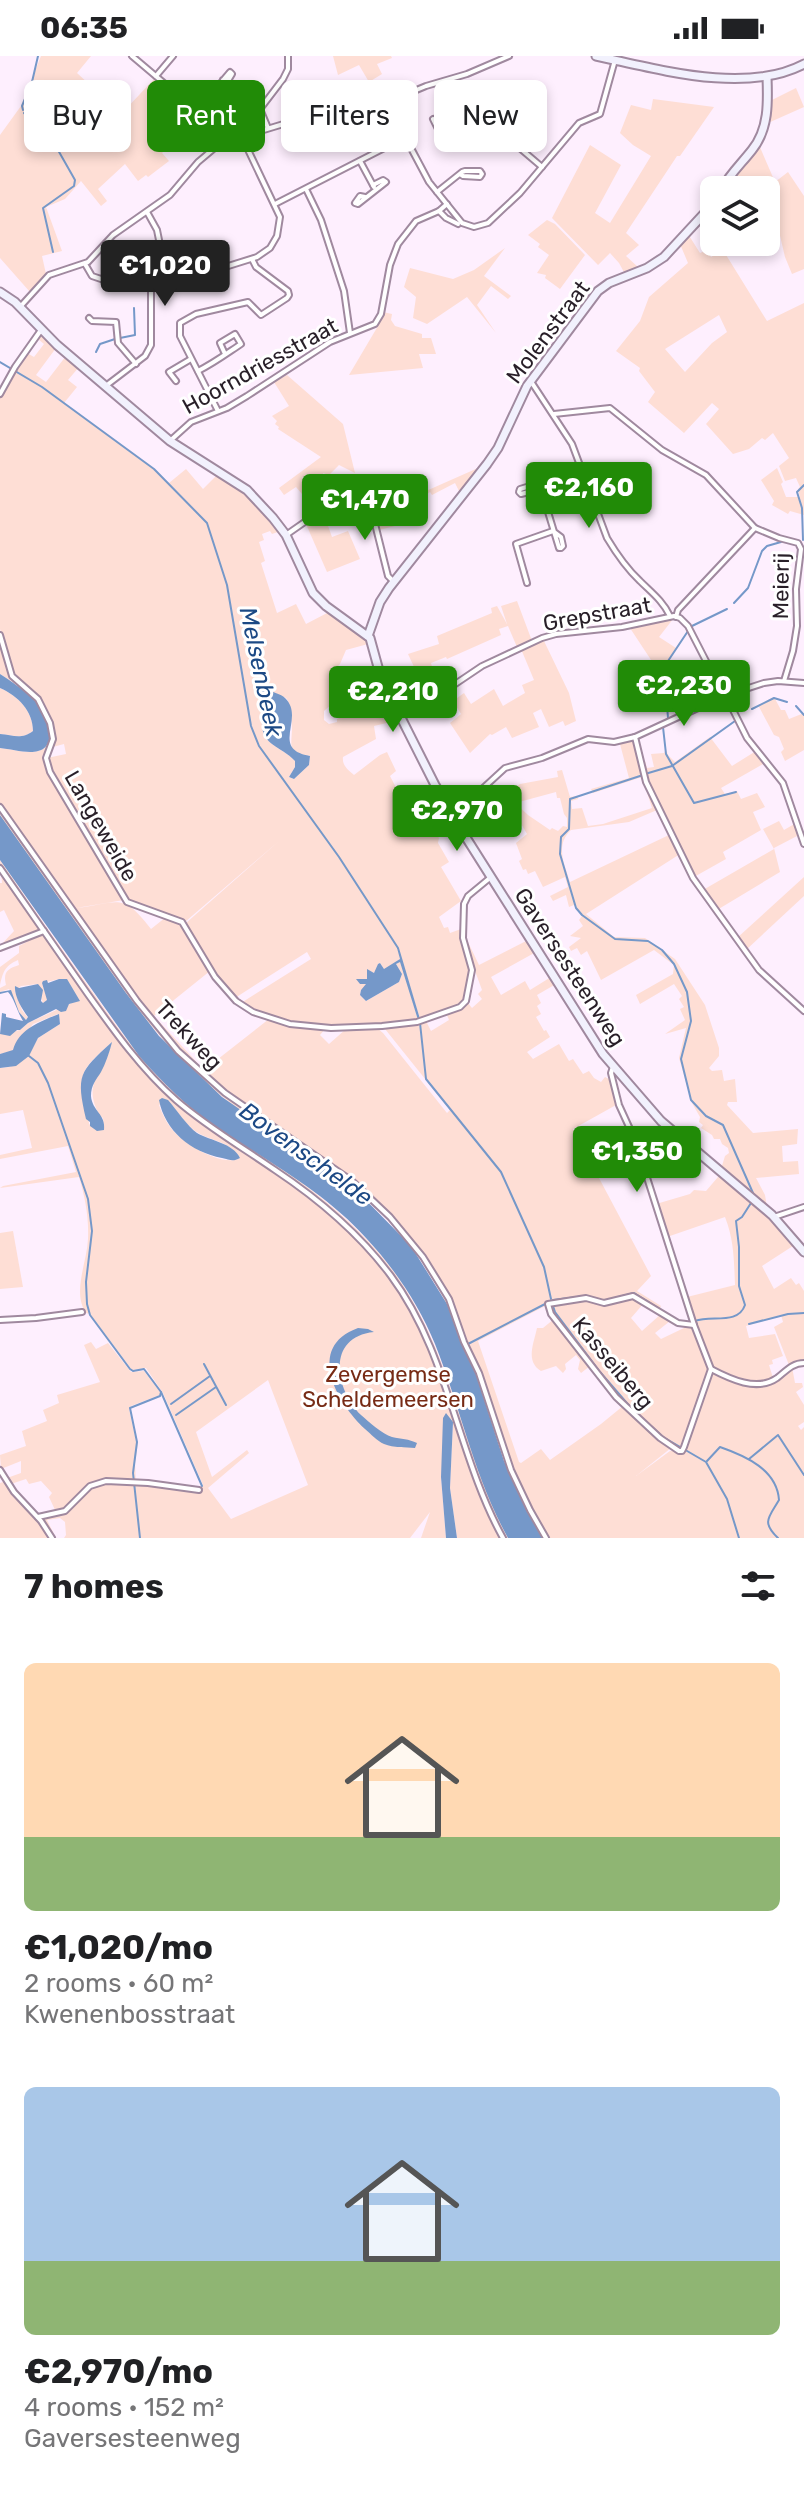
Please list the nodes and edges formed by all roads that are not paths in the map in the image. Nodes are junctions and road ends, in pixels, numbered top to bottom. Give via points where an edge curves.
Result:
1 (132, 56) edge
2 (173, 56) edge
3 (288, 56) edge
4 (509, 56) edge
5 (596, 56) edge
6 (615, 60) junction
7 (804, 64) edge
8 (156, 76) junction
9 (767, 77) junction
10 (161, 80) edge
11 (418, 89) edge
12 (265, 102) edge
13 (433, 119) dead end
14 (265, 121) edge
15 (281, 124) edge
16 (268, 128) junction
17 (265, 129) edge
18 (210, 152) edge
19 (249, 152) edge
20 (377, 152) edge
21 (413, 152) edge
22 (360, 161) junction
23 (542, 167) junction
24 (460, 174) dead end
25 (729, 176) edge
26 (306, 189) junction
27 (437, 192) junction
28 (365, 197) dead end
29 (275, 204) junction
30 (447, 204) junction
31 (146, 211) junction
32 (439, 211) junction
33 (700, 218) edge
34 (458, 224) dead end
35 (252, 259) junction
36 (85, 264) junction
37 (151, 267) junction
38 (0, 292) edge
39 (20, 307) junction
40 (89, 318) dead end
41 (41, 330) junction
42 (350, 333) junction
43 (225, 354) junction
44 (191, 359) junction
45 (136, 364) junction
46 (197, 372) junction
47 (176, 381) dead end
48 (530, 381) junction
49 (105, 387) junction
50 (0, 394) edge
51 (218, 411) junction
52 (554, 414) junction
53 (170, 441) junction
54 (583, 470) junction
55 (755, 528) junction
56 (286, 535) junction
57 (393, 581) junction
58 (527, 583) dead end
59 (674, 617) junction
60 (0, 635) edge
61 (368, 636) junction
62 (784, 681) junction
63 (804, 683) edge
64 (384, 685) junction
65 (344, 690) dead end
66 (725, 696) junction
67 (399, 712) junction
68 (635, 737) junction
69 (0, 807) edge
70 (450, 812) junction
71 (804, 844) edge
72 (0, 868) edge
73 (491, 877) junction
74 (44, 931) junction
75 (0, 948) edge
76 (804, 1011) edge
77 (613, 1067) junction
78 (804, 1207) edge
79 (774, 1217) junction
80 (804, 1252) edge
81 (82, 1312) dead end
82 (0, 1320) edge
83 (694, 1325) junction
84 (804, 1363) edge
85 (711, 1369) junction
86 (0, 1470) edge
87 (199, 1490) dead end
88 (38, 1517) junction
89 (52, 1538) edge
90 (503, 1538) edge
91 (546, 1538) edge

1 - 8 street
2 - 8 street
3 - 12 street via 287,73
4 - 11 street
5 - 6 street
6 - 9 street via 688,75
6 - 23 street via 600,114 579,123
7 - 9 street
8 - 10 street
9 - 25 street via 762,133
13 - 23 street via 441,135 461,118 478,113 487,126
14 - 16 street
15 - 16 street
16 - 17 street
18 - 31 street via 170,195
19 - 29 street
20 - 22 street
21 - 27 street
22 - 26 street
22 - 28 street via 374,187
23 - 30 street via 488,223 465,225
24 - 27 street
26 - 29 street
26 - 42 street via 344,291
27 - 30 street
29 - 35 street via 280,217 276,240
30 - 32 street, Hoorndriesstraat
31 - 36 street
31 - 37 street via 160,241
32 - 34 street
32 - 42 street, Hoorndriesstraat via 416,221 398,244 377,322
33 - 48 street, Molenstraat via 664,257 598,291
35 - 37 street via 199,273
35 - 44 street via 289,297 261,315 248,302 182,320 180,336
36 - 37 street via 101,279
36 - 39 street via 53,273
37 - 45 street via 151,345
38 - 39 street
39 - 41 street
40 - 45 street via 116,322 118,343
41 - 49 street
41 - 50 street
42 - 51 street, Hoorndriesstraat
43 - 43 street via 220,343 235,334 241,344
43 - 46 street
44 - 46 street
44 - 47 street via 169,372
45 - 49 street
46 - 51 street
48 - 52 street
48 - 57 street, Molenstraat via 498,448
49 - 53 street
51 - 53 street, Hoorndriesstraat via 191,422
52 - 54 street
52 - 55 street, Meierij via 610,408 669,455 706,475
53 - 56 street via 247,490
54 - 58 street via 541,486 553,531 516,544
54 - 59 street via 614,550
55 - 59 street
55 - 62 street, Meierij via 797,541 801,547 796,636
56 - 57 street via 355,479
56 - 61 street via 313,593
57 - 61 street, Molenstraat
59 - 66 street, Grepstraat via 688,626
59 - 67 street, Grepstraat via 542,638 482,666 433,699
60 - 73 street, Langeweide via 10,673 38,699 50,723 50,772 127,902 184,923 215,977 253,1012 317,1027 371,1027 455,1010 466,1001 472,970 463,938 464,904
61 - 64 street, Gaversesteenweg
62 - 63 street
62 - 66 street
64 - 65 street
64 - 67 street, Gaversesteenweg
66 - 68 street
66 - 71 street, Grepstraat via 747,738 783,783
67 - 70 street, Gaversesteenweg
68 - 70 street via 614,742 588,739 505,768
68 - 76 street via 646,782 693,878 759,970
69 - 91 street, Trekweg via 132,995 178,1051 225,1093 352,1181 423,1257 449,1299 511,1470
70 - 73 street, Gaversesteenweg
72 - 74 street
73 - 77 street, Gaversesteenweg
74 - 75 street
74 - 90 street via 125,1045 165,1090 330,1210 392,1277 431,1346 475,1479
77 - 79 street, Gaversesteenweg via 669,1130
77 - 83 street via 619,1105
78 - 79 street
79 - 80 street, Gaversesteenweg
81 - 82 street
83 - 85 street
83 - 85 street, Kasseiberg via 678,1323 633,1296 604,1303 586,1298 548,1304 616,1397 673,1448 684,1448
84 - 85 street via 756,1385
86 - 88 street
87 - 88 street via 111,1480 94,1484 65,1511
88 - 89 street

